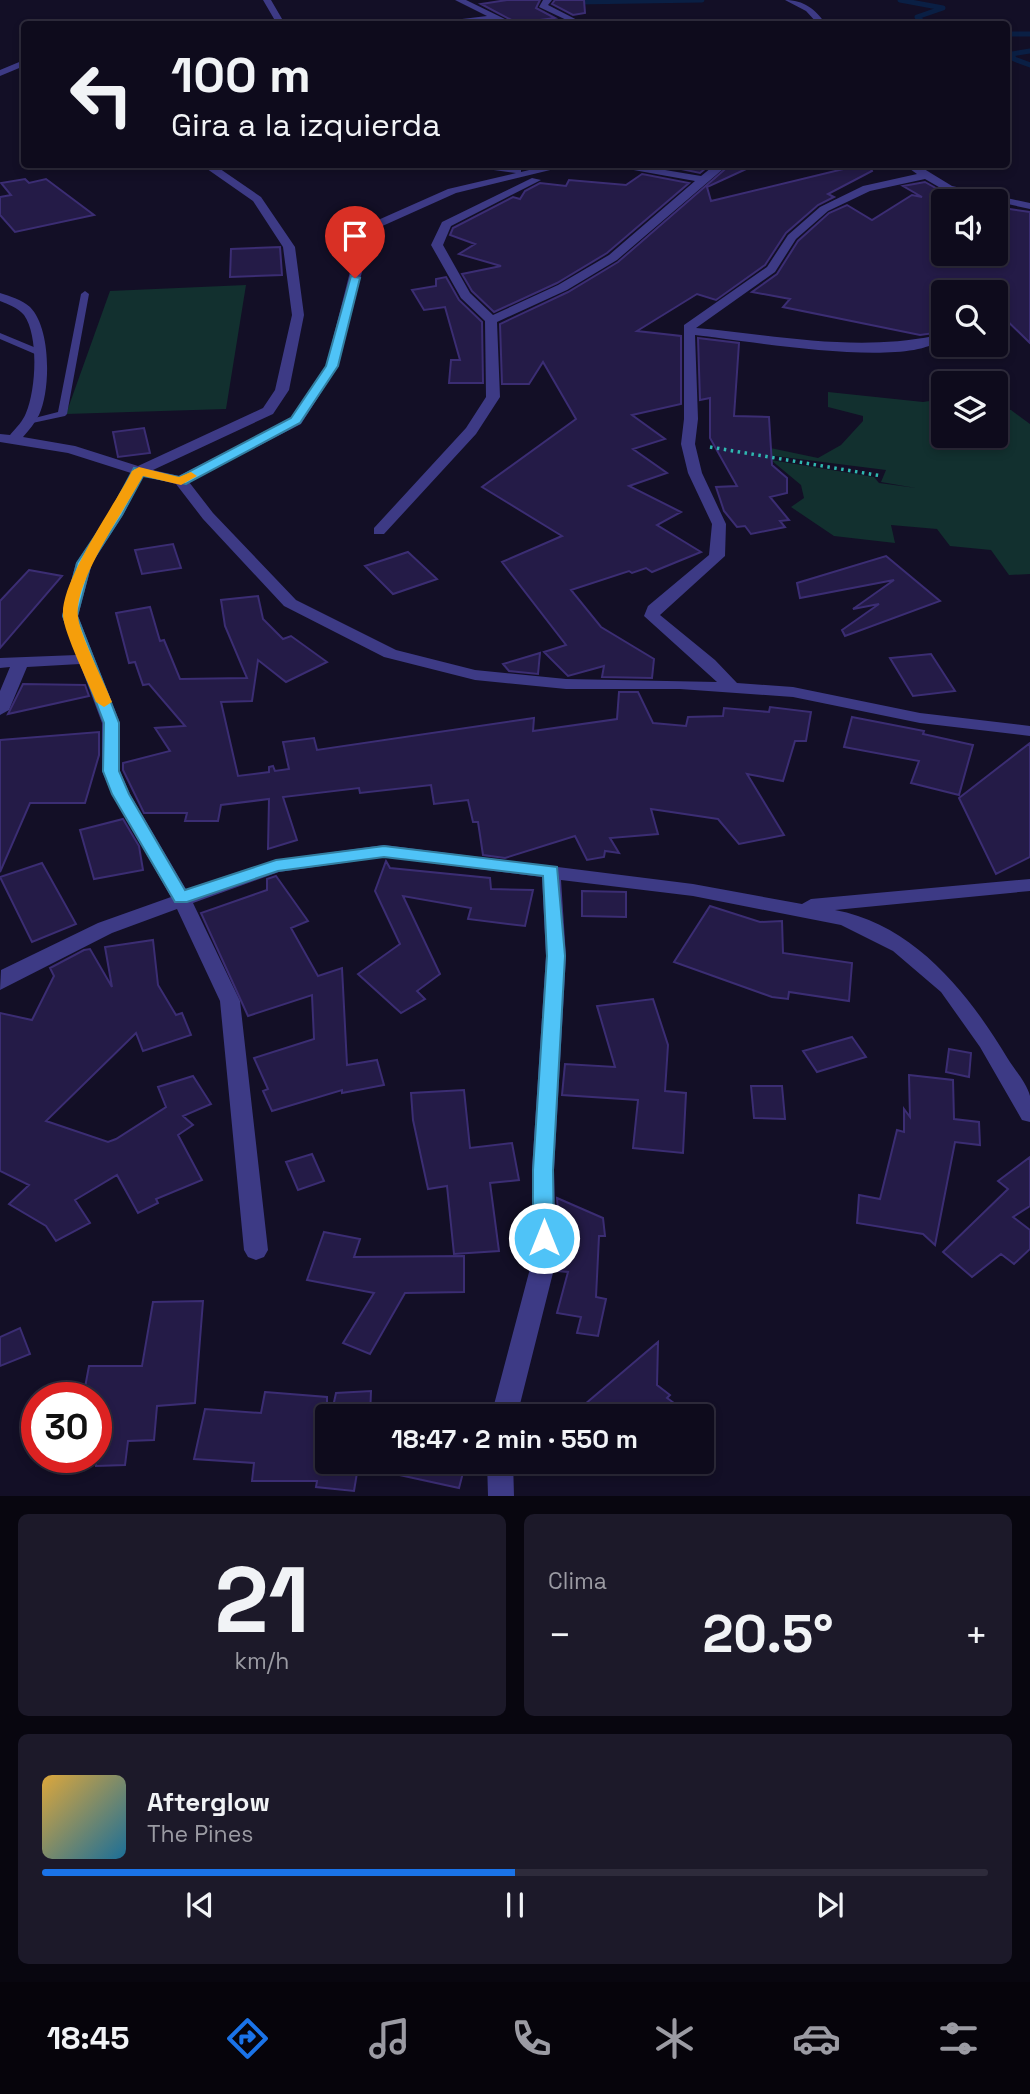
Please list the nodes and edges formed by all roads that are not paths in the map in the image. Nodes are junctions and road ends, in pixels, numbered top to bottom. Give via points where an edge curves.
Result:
1 (267, 0) edge
2 (459, 0) edge
3 (527, 0) edge
4 (789, 0) edge
5 (545, 3) edge
6 (477, 8) junction
7 (499, 18) junction
8 (279, 21) edge
9 (465, 21) edge
10 (477, 21) edge
11 (505, 21) edge
12 (576, 21) edge
13 (819, 21) edge
14 (21, 64) edge
15 (0, 73) edge
16 (211, 168) edge
17 (543, 168) edge
18 (561, 168) edge
19 (631, 168) edge
20 (718, 168) edge
21 (913, 168) edge
22 (924, 176) junction
23 (702, 179) junction
24 (1030, 206) edge
25 (85, 294) dead end
26 (0, 297) edge
27 (491, 320) junction
28 (688, 331) junction
29 (0, 336) edge
30 (931, 341) edge
31 (38, 352) junction
32 (26, 423) junction
33 (7, 439) edge
34 (139, 471) junction
35 (181, 481) junction
36 (379, 531) dead end
37 (88, 659) junction
38 (0, 663) edge
39 (20, 664) junction
40 (732, 688) junction
41 (0, 710) edge
42 (1030, 731) edge
43 (551, 872) junction
44 (1030, 885) edge
45 (181, 898) junction
46 (789, 908) junction
47 (0, 983) edge
48 (1030, 1114) edge
49 (256, 1250) dead end
50 (507, 1404) edge
51 (500, 1474) edge
52 (501, 1496) edge

1 - 8 street
2 - 6 street
3 - 5 street
4 - 13 street via 809,9
5 - 12 street
6 - 7 street
6 - 9 street
7 - 10 street
7 - 11 street
14 - 15 street
16 - 34 street via 257,199 289,247 298,315 282,390 268,411
17 - 35 street via 452,191 373,226 359,260 332,366 296,421
18 - 27 street via 446,224 437,245 465,295
19 - 23 street
20 - 23 street
21 - 22 street
22 - 24 street via 958,192
22 - 28 street via 867,188 824,209 792,237 771,269
23 - 27 street via 629,246 551,295
25 - 32 lane via 62,414
26 - 31 street via 31,315
27 - 36 street via 493,397 471,431
28 - 30 street via 743,334 850,351 904,348
28 - 40 street via 688,444 695,473 719,524 717,556 654,609 652,616
29 - 31 lane
31 - 32 street via 40,379 33,414
32 - 33 street
33 - 34 street via 70,449
34 - 35 street
34 - 37 street via 84,563 70,616
35 - 40 street via 290,603 390,654 475,675 566,684
37 - 39 street
37 - 45 street via 111,723 111,771
38 - 39 street
39 - 41 street
40 - 42 street via 793,692 920,718
43 - 45 street via 384,852 276,866
43 - 46 street
43 - 50 street via 556,956 543,1170 544,1261
44 - 46 street
45 - 47 street via 105,928
45 - 49 street via 230,1001
46 - 48 street via 846,919 900,946 947,987
51 - 52 street

